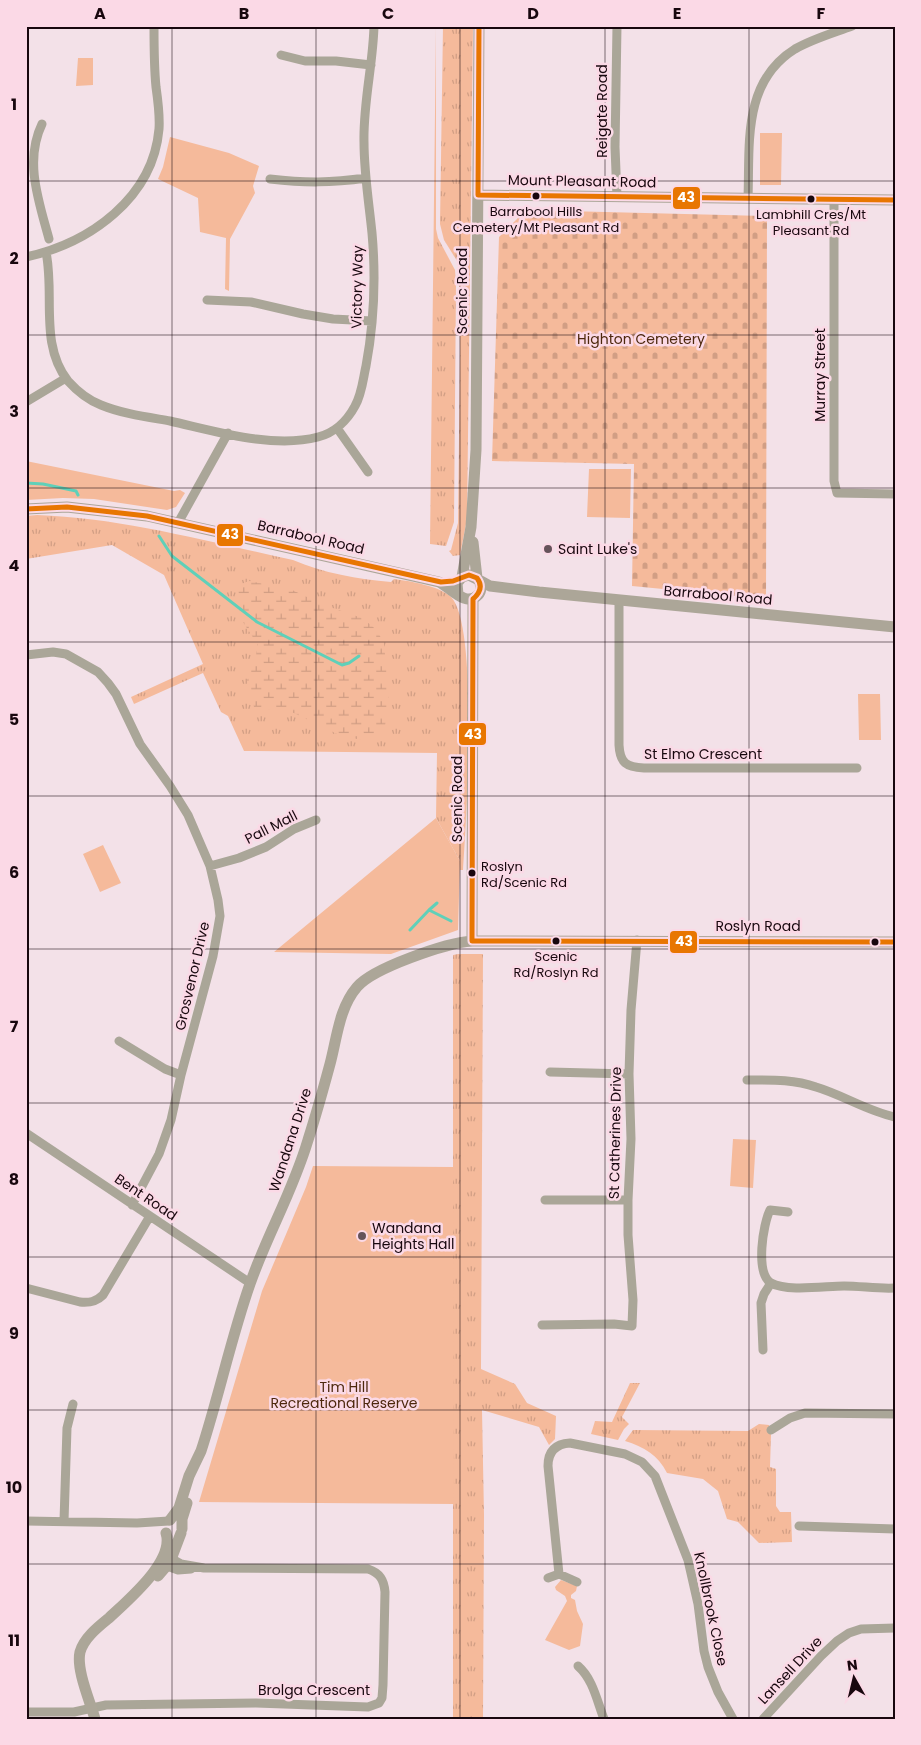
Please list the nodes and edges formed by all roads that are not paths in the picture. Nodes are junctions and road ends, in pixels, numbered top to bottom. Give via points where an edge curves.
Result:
1 (154, 26) edge
2 (374, 26) edge
3 (479, 26) edge
4 (617, 26) edge
5 (852, 26) edge
6 (281, 54) dead end
7 (371, 65) junction
8 (42, 124) dead end
9 (270, 178) dead end
10 (366, 178) junction
11 (478, 195) junction
12 (617, 196) junction
13 (748, 198) junction
14 (834, 199) junction
15 (895, 200) edge
16 (49, 239) dead end
17 (46, 252) junction
18 (26, 257) edge
19 (207, 300) dead end
20 (372, 321) junction
21 (66, 378) junction
22 (26, 402) edge
23 (337, 428) junction
24 (228, 433) junction
25 (368, 472) dead end
26 (895, 494) edge
27 (26, 509) edge
28 (178, 523) junction
29 (471, 527) junction
30 (461, 578) junction
31 (478, 579) junction
32 (441, 582) junction
33 (539, 592) junction
34 (459, 596) junction
35 (475, 598) junction
36 (619, 601) junction
37 (895, 627) edge
38 (474, 628) junction
39 (26, 655) edge
40 (857, 768) dead end
41 (316, 820) dead end
42 (210, 866) junction
43 (637, 940) junction
44 (472, 941) junction
45 (895, 942) edge
46 (119, 1041) dead end
47 (550, 1072) dead end
48 (629, 1074) junction
49 (181, 1075) junction
50 (747, 1080) dead end
51 (895, 1117) edge
52 (26, 1133) edge
53 (545, 1200) dead end
54 (628, 1200) junction
55 (132, 1205) junction
56 (788, 1212) dead end
57 (150, 1216) junction
58 (771, 1283) junction
59 (250, 1284) junction
60 (26, 1288) edge
61 (895, 1288) edge
62 (542, 1325) dead end
63 (763, 1350) dead end
64 (73, 1404) dead end
65 (895, 1414) edge
66 (771, 1430) dead end
67 (201, 1451) junction
68 (26, 1521) edge
69 (64, 1521) junction
70 (168, 1526) junction
71 (799, 1526) dead end
72 (895, 1529) edge
73 (182, 1531) junction
74 (167, 1561) junction
75 (559, 1574) junction
76 (548, 1578) dead end
77 (577, 1582) dead end
78 (895, 1628) edge
79 (578, 1666) dead end
80 (26, 1712) edge
81 (94, 1714) edge
82 (604, 1719) edge
83 (733, 1719) edge
84 (763, 1719) edge

1 - 17 street via 159,127 147,173 131,198 115,214 80,237
2 - 7 street, Victory Way
3 - 11 street, Scenic Road
4 - 12 street, Reigate Road via 614,147
5 - 13 street via 795,49 764,80 752,110
6 - 7 street via 305,61
7 - 10 street, Victory Way via 364,118
8 - 16 street via 35,144 34,179
9 - 10 street via 300,182
10 - 20 street, Victory Way via 373,259
11 - 12 street, Mount Pleasant Road
11 - 29 street, Scenic Road via 476,450
12 - 13 street, Mount Pleasant Road
13 - 14 street, Mount Pleasant Road
14 - 15 street, Mount Pleasant Road
14 - 26 street, Murray Street via 834,481 837,493
17 - 18 street
17 - 21 street, Victory Way via 51,343
19 - 20 street via 251,302 333,319
20 - 23 street, Victory Way via 361,392 348,417
21 - 22 street
21 - 24 street, Victory Way via 81,394 100,405
23 - 24 street, Victory Way via 320,437 299,441
23 - 25 street
24 - 28 street
27 - 28 street, Barrabool Road via 67,507
28 - 32 street, Barrabool Road
29 - 30 street, Scenic Road
29 - 31 street, Scenic Road
30 - 31 street via 469,575
30 - 32 street, Barrabool Road
30 - 34 street via 456,588
31 - 33 street, Barrabool Road via 490,586
31 - 35 street via 481,586
32 - 34 street, Barrabool Road
33 - 35 street, Barrabool Road via 490,594
33 - 36 street, Barrabool Road
34 - 35 street via 466,600
34 - 38 street, Scenic Road
35 - 38 street, Scenic Road
36 - 37 street, Barrabool Road
36 - 40 street, St Elmo Crescent via 618,745 620,758 625,764 644,768
38 - 44 street, Scenic Road
39 - 42 street, Grosvenor Drive via 66,654 98,672 108,683 140,744 188,816
41 - 42 street, Pall Mall via 294,829 266,847
42 - 49 street, Grosvenor Drive via 220,916 218,935
43 - 44 street, Roslyn Road
43 - 45 street, Roslyn Road
43 - 48 street, St Catherines Drive
44 - 59 street, Wandana Drive via 453,943 381,969 367,977 348,999 294,1183
46 - 49 street
47 - 48 street
48 - 54 street, St Catherines Drive via 631,1139
49 - 55 street, Grosvenor Drive via 166,1136
50 - 51 street via 811,1085
52 - 55 street, Bent Road
53 - 54 street
54 - 62 street, St Catherines Drive via 632,1326
55 - 57 street, Bent Road
56 - 58 street via 766,1209 762,1250 764,1274
57 - 59 street, Bent Road
57 - 60 street via 97,1300 80,1302
58 - 61 street via 799,1288
58 - 63 street via 761,1303
59 - 67 street, Wandana Drive
64 - 69 street via 66,1428
65 - 66 street via 805,1413
67 - 70 street, Wandana Drive via 179,1508
67 - 73 street, Wandana Drive via 182,1519
68 - 69 street
69 - 70 street via 137,1522
70 - 73 street via 177,1521
70 - 74 street, Wandana Drive
71 - 72 street
73 - 74 street, Wandana Drive
74 - 81 street, Wandana Drive via 158,1576 90,1635 80,1650 80,1666
74 - 81 street, Brolga Crescent via 204,1568 374,1571 384,1582 385,1592 382,1698 379,1703 368,1707 256,1703 106,1705
75 - 76 street
75 - 77 street
75 - 83 street, Knollbrook Close via 548,1466 551,1452 562,1444 570,1443 625,1454 642,1462 655,1476 680,1538 693,1580 708,1667
78 - 84 street, Lansell Drive via 861,1629 837,1641
79 - 82 street via 590,1682
80 - 81 street

